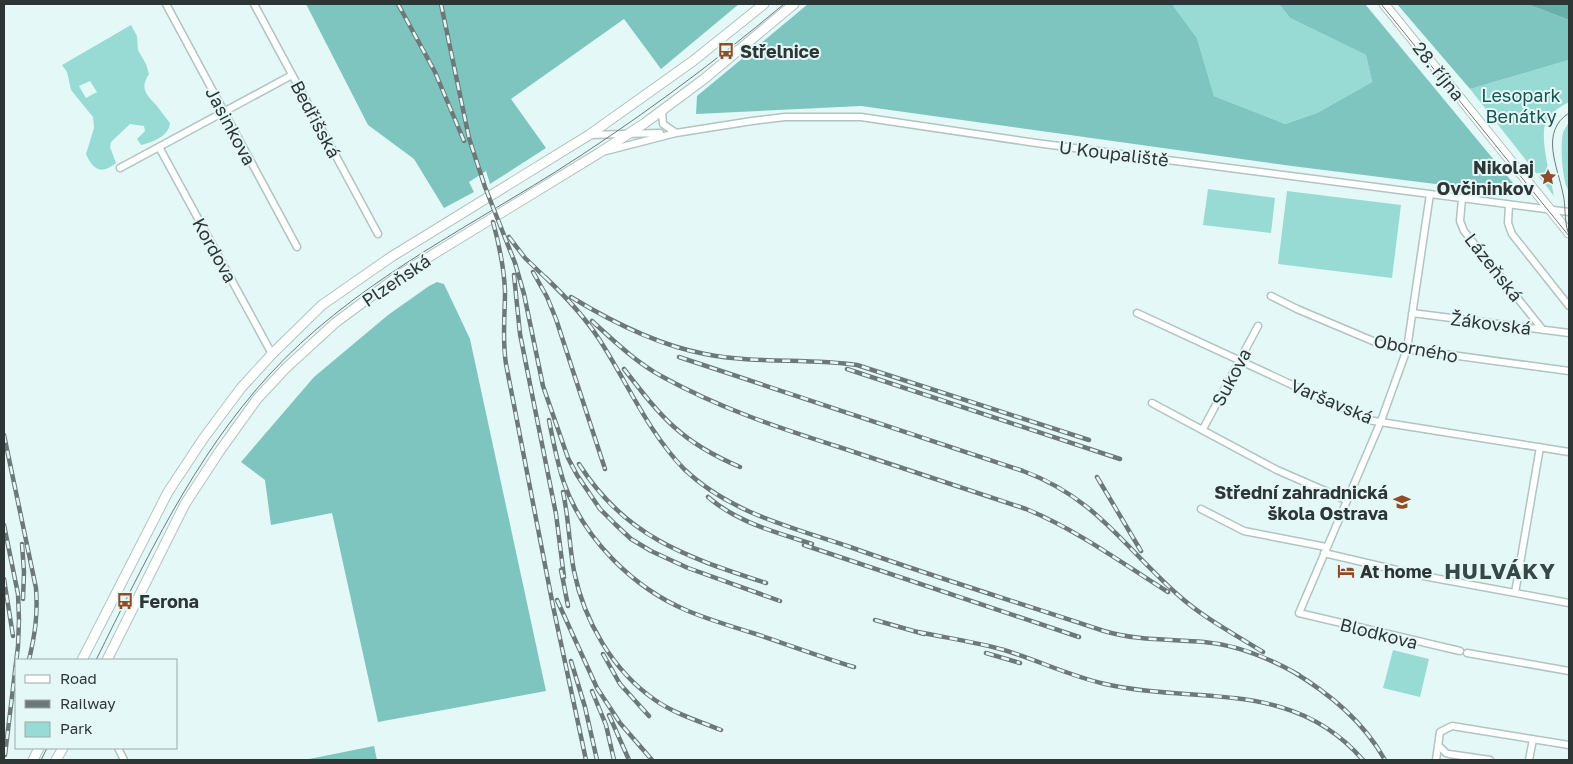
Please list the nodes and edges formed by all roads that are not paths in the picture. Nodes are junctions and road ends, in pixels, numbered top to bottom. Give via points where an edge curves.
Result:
1 (166, 4) edge
2 (254, 4) edge
3 (764, 4) edge
4 (794, 4) edge
5 (1384, 4) edge
6 (292, 75) junction
7 (662, 110) junction
8 (224, 112) junction
9 (676, 133) junction
10 (626, 135) junction
11 (589, 136) junction
12 (159, 147) junction
13 (598, 153) junction
14 (120, 168) dead end
15 (1430, 194) junction
16 (1462, 198) junction
17 (1510, 205) junction
18 (1551, 210) junction
19 (1569, 212) edge
20 (1569, 233) edge
21 (378, 234) dead end
22 (297, 247) dead end
23 (1271, 296) dead end
24 (1569, 306) edge
25 (1137, 312) dead end
26 (1412, 313) junction
27 (1258, 326) dead end
28 (1543, 330) junction
29 (1569, 333) edge
30 (1407, 349) junction
31 (272, 354) junction
32 (1240, 360) junction
33 (1569, 371) edge
34 (1152, 403) dead end
35 (1381, 421) junction
36 (1203, 429) junction
37 (1540, 447) junction
38 (1569, 452) edge
39 (1346, 500) junction
40 (1201, 509) dead end
41 (1325, 550) junction
42 (1515, 593) junction
43 (1569, 603) edge
44 (1460, 652) dead end
45 (1467, 653) dead end
46 (83, 659) edge
47 (108, 659) edge
48 (1569, 670) edge
49 (1533, 739) junction
50 (1438, 744) junction
51 (1569, 745) edge
52 (62, 749) edge
53 (56, 760) edge
54 (1436, 760) edge
55 (1490, 760) edge
56 (1529, 760) edge

1 - 8 street, Jasinkova
2 - 6 street, Bedřišská
3 - 11 main road, Plzeňská via 693,61
4 - 7 main road, Plzeňská
5 - 18 main road, 28. října
6 - 8 street
6 - 21 street, Bedřišská
7 - 9 street via 663,124
7 - 10 main road, Plzeňská
8 - 12 street
8 - 22 street, Jasinkova
9 - 10 street, U Koupaliště
9 - 13 street, U Koupaliště
9 - 15 street, U Koupaliště via 784,117 861,117
10 - 11 street, U Koupaliště
10 - 13 main road, Plzeňská
11 - 31 main road, Plzeňská via 383,262 322,305
12 - 14 street
12 - 31 street, Kordova
13 - 47 main road, Plzeňská via 401,274 335,323 286,368 258,399 185,504
15 - 16 street, U Koupaliště
15 - 26 street
16 - 17 street, U Koupaliště
16 - 28 street, Lázeňská via 1460,221 1464,230
17 - 18 street, U Koupaliště
17 - 24 street via 1508,223 1512,234
18 - 19 street, U Koupaliště
18 - 20 main road, 28. října
23 - 30 street, Oborného via 1380,344
25 - 32 street, Varšavská
26 - 28 street, Žákovská
26 - 30 street
27 - 32 street, Sukova
28 - 29 street, Žákovská
30 - 33 street, Oborného
30 - 35 street
31 - 46 main road, Plzeňská via 230,403 168,492
32 - 35 street, Varšavská via 1368,420
32 - 36 street, Sukova
34 - 36 street
35 - 37 street, Varšavská
35 - 39 street
36 - 39 street via 1277,470
37 - 38 street, Varšavská
37 - 42 street
39 - 41 street
40 - 41 street via 1244,531
41 - 42 street via 1418,575
41 - 44 street, Blodkova via 1299,613
42 - 43 street
45 - 48 street
49 - 50 street via 1452,726 1440,732
49 - 51 street
49 - 56 street
50 - 54 street
50 - 55 street via 1446,753
52 - 53 main road

